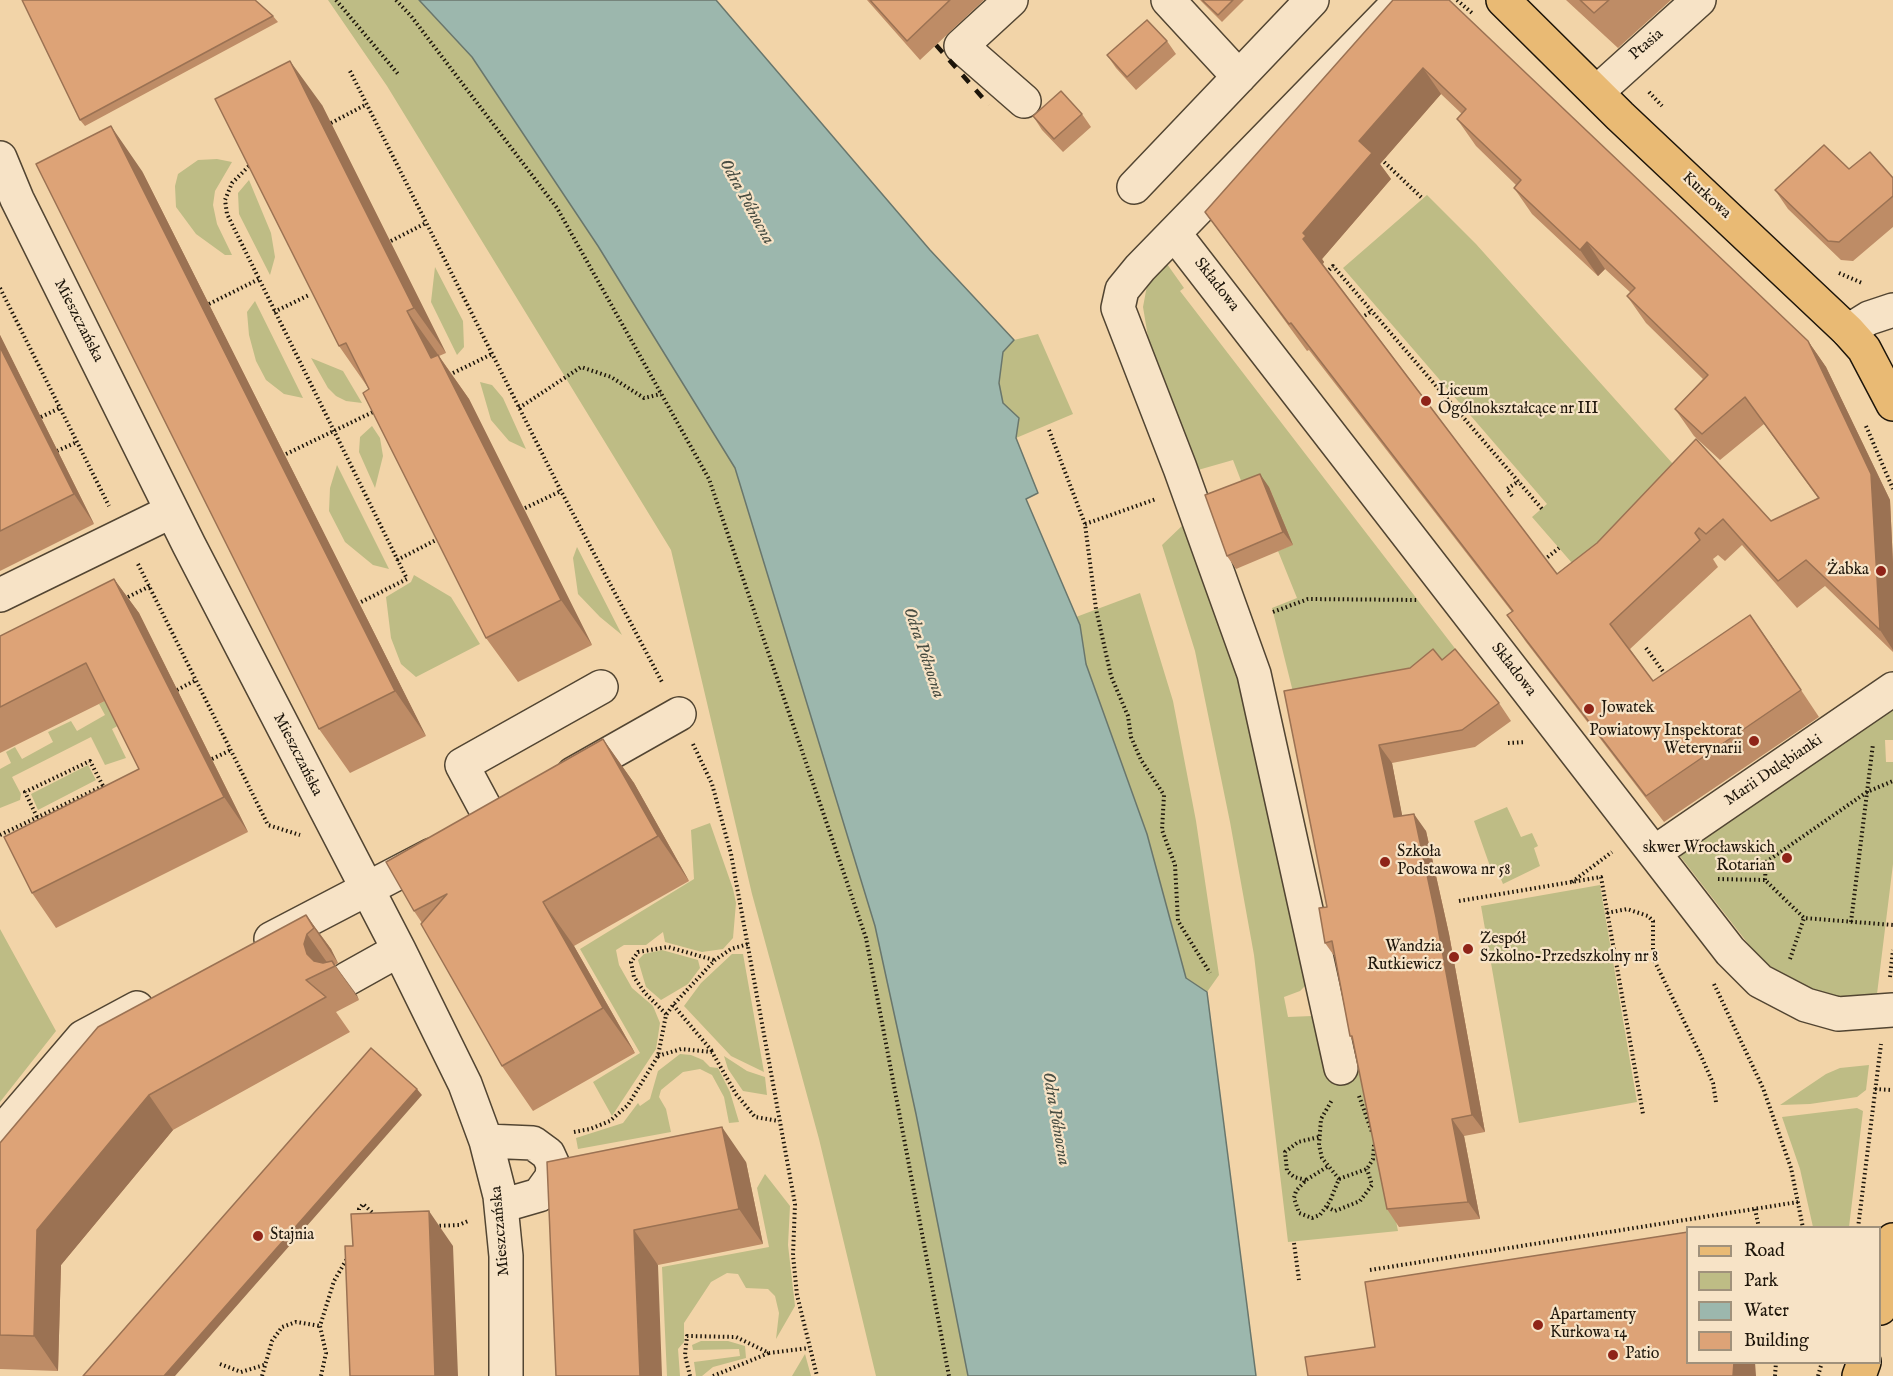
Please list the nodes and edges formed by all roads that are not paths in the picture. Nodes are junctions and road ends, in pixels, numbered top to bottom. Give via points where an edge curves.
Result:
1 (1011, 0) edge
2 (1168, 0) edge
3 (1312, 0) edge
4 (1401, 0) edge
5 (1503, 0) edge
6 (1699, 0) edge
7 (1239, 77) junction
8 (1597, 92) junction
9 (1024, 101) dead end
10 (0, 158) edge
11 (1134, 187) dead end
12 (8, 202) edge
13 (1179, 239) junction
14 (1870, 320) edge
15 (1893, 404) edge
16 (172, 511) junction
17 (0, 595) edge
18 (601, 687) dead end
19 (1893, 689) edge
20 (679, 714) road end
21 (492, 821) junction
22 (1654, 852) junction
23 (367, 889) junction
24 (399, 950) junction
25 (248, 951) edge
26 (347, 979) dead end
27 (165, 994) edge
28 (1889, 1011) edge
29 (1341, 1068) road end
30 (0, 1134) edge
31 (486, 1141) junction
32 (488, 1212) junction
33 (1893, 1240) edge
34 (1881, 1303) edge
35 (506, 1376) edge

1 - 9 street via 961,46
2 - 7 street
3 - 7 street
4 - 13 street
5 - 8 main road, Kurkowa
6 - 8 street, Ptasia
7 - 11 street
8 - 14 main road, Kurkowa
10 - 12 street, Mieszczańska
12 - 16 street, Mieszczańska
13 - 22 street, Składowa
13 - 29 street via 1122,290 1118,308 1254,674
14 - 15 main road, Kurkowa via 1864,349
16 - 17 street
16 - 23 street, Mieszczańska
18 - 21 street via 462,765
19 - 22 street, Marii Dulębianki
20 - 21 street
21 - 23 street
22 - 28 street, Składowa via 1730,951 1760,981 1806,1005 1838,1014
23 - 24 street, Mieszczańska
23 - 25 street
24 - 26 street
24 - 31 street, Mieszczańska via 465,1084
27 - 30 street via 82,1036
31 - 32 street, Mieszczańska
31 - 32 street via 533,1143 548,1154 553,1166 552,1177 539,1195
32 - 35 street, Mieszczańska via 506,1256
33 - 34 main road

